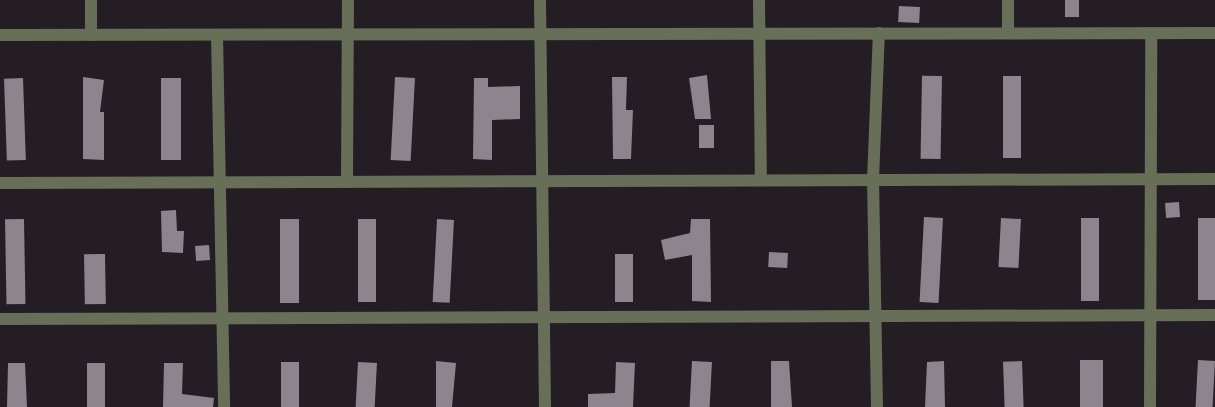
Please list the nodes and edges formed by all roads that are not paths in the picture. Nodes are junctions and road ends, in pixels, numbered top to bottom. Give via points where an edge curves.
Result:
1 (91, 0) edge
2 (348, 0) edge
3 (540, 0) edge
4 (759, 0) edge
5 (1008, 0) edge
6 (1215, 32) edge
7 (879, 33) junction
8 (1008, 33) junction
9 (1151, 33) junction
10 (540, 34) junction
11 (759, 34) junction
12 (91, 35) junction
13 (217, 35) junction
14 (348, 35) junction
15 (0, 36) edge
16 (1151, 179) junction
17 (1215, 179) edge
18 (761, 180) junction
19 (874, 180) junction
20 (540, 181) junction
21 (220, 182) junction
22 (347, 182) junction
23 (0, 183) edge
24 (1151, 315) junction
25 (1215, 315) edge
26 (874, 316) junction
27 (543, 317) junction
28 (222, 318) junction
29 (0, 319) edge
30 (224, 407) edge
31 (545, 407) edge
32 (877, 407) edge
33 (1150, 407) edge

1 - 12 street
2 - 14 street
3 - 10 street
4 - 11 street
5 - 8 street
6 - 9 street
7 - 8 street
7 - 11 street
7 - 19 street
8 - 9 street
9 - 16 street
10 - 11 street
10 - 14 street
10 - 20 street
11 - 18 street
12 - 13 street
12 - 15 street
13 - 14 street
13 - 21 street
14 - 22 street
16 - 17 street
16 - 19 street
16 - 24 street
18 - 19 street
18 - 20 street
19 - 26 street
20 - 22 street
20 - 27 street
21 - 22 street
21 - 23 street
21 - 28 street
24 - 25 street
24 - 26 street
24 - 33 street
26 - 27 street
26 - 32 street
27 - 28 street
27 - 31 street
28 - 29 street
28 - 30 street

